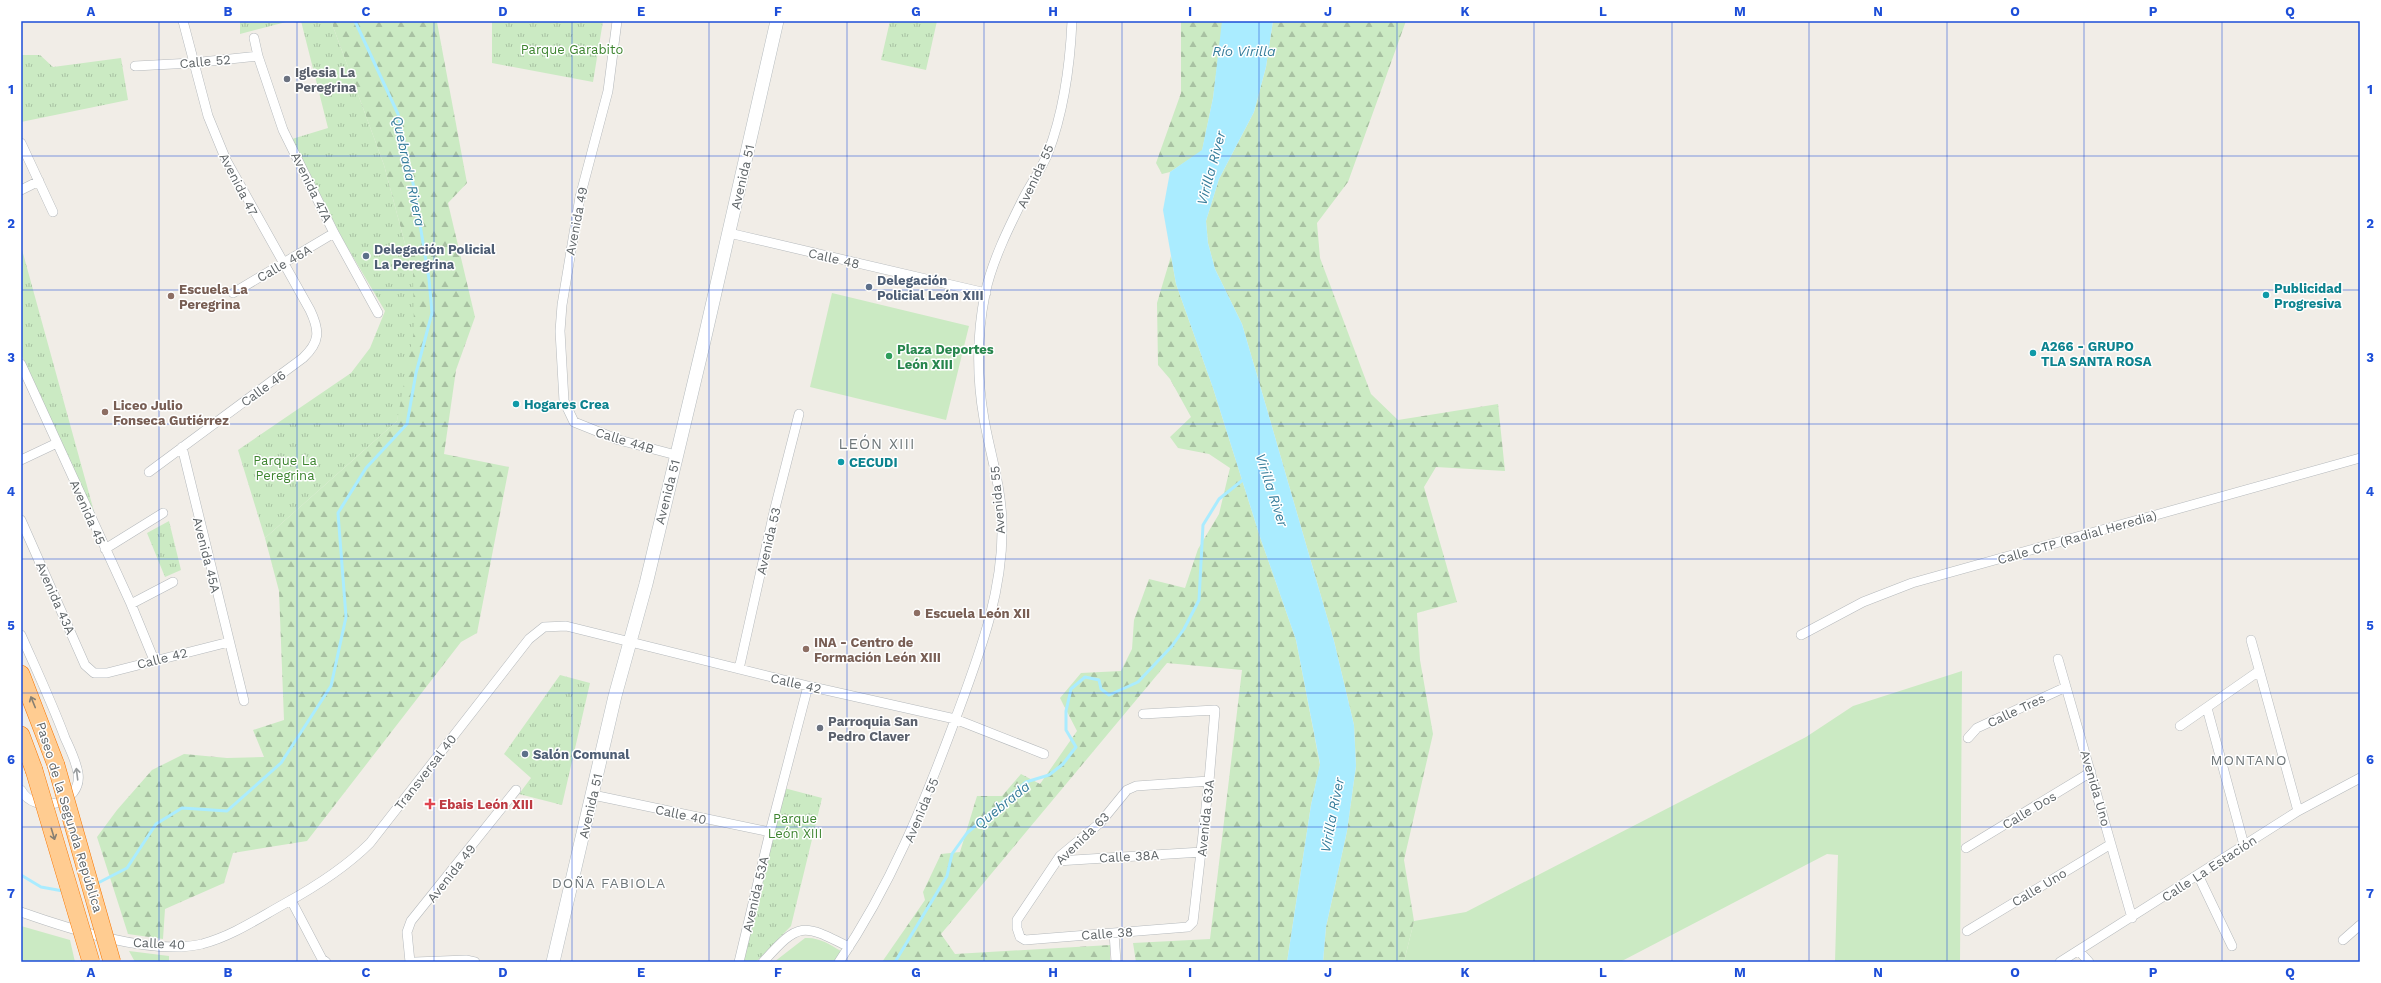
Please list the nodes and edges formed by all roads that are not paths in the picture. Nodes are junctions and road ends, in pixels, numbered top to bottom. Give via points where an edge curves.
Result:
1 (183, 21) edge
2 (617, 21) edge
3 (777, 21) edge
4 (1072, 21) edge
5 (254, 38) dead end
6 (258, 56) junction
7 (192, 63) junction
8 (134, 66) dead end
9 (21, 143) edge
10 (39, 182) junction
11 (21, 190) edge
12 (53, 212) dead end
13 (334, 233) junction
14 (729, 233) junction
15 (282, 263) junction
16 (233, 293) dead end
17 (986, 293) junction
18 (378, 313) dead end
19 (317, 336) joint
20 (21, 364) edge
21 (799, 414) dead end
22 (574, 422) joint
23 (57, 442) junction
24 (182, 447) junction
25 (676, 455) junction
26 (2360, 458) edge
27 (21, 460) edge
28 (149, 472) dead end
29 (163, 513) dead end
30 (21, 520) edge
31 (105, 549) junction
32 (173, 582) dead end
33 (131, 604) junction
34 (544, 627) joint
35 (21, 635) edge
36 (1801, 635) dead end
37 (2252, 640) dead end
38 (630, 641) junction
39 (229, 642) junction
40 (2058, 659) dead end
41 (154, 660) junction
42 (739, 669) junction
43 (2259, 671) junction
44 (94, 673) joint
45 (21, 674) edge
46 (808, 686) junction
47 (2066, 687) junction
48 (244, 702) dead end
49 (2207, 708) junction
50 (1143, 714) dead end
51 (956, 719) junction
52 (2180, 726) dead end
53 (21, 735) edge
54 (1968, 738) dead end
55 (1044, 754) dead end
56 (2091, 772) junction
57 (2360, 778) edge
58 (1209, 782) junction
59 (21, 790) edge
60 (516, 790) dead end
61 (593, 795) junction
62 (2298, 811) junction
63 (770, 832) junction
64 (2111, 844) junction
65 (2244, 845) junction
66 (1966, 848) dead end
67 (1202, 852) junction
68 (1057, 861) junction
69 (2198, 875) junction
70 (291, 900) junction
71 (99, 911) junction
72 (21, 912) edge
73 (2132, 918) junction
74 (1192, 924) joint
75 (2360, 925) edge
76 (1967, 931) dead end
77 (1114, 933) junction
78 (1020, 937) joint
79 (2343, 940) dead end
80 (2232, 946) dead end
81 (849, 947) junction
82 (2079, 951) junction
83 (91, 962) edge
84 (112, 962) edge
85 (122, 962) edge
86 (326, 962) edge
87 (410, 962) edge
88 (416, 962) edge
89 (475, 962) edge
90 (553, 962) edge
91 (739, 962) edge
92 (763, 962) edge
93 (839, 962) edge
94 (1116, 962) edge
95 (2060, 962) edge
96 (2089, 962) edge

1 - 7 street, Avenida 47
2 - 22 street, Avenida 49 via 608,91 580,197 562,305 560,331 564,401
3 - 14 street, Avenida 51
4 - 17 street, Avenida 55 via 1071,56 1062,108 1047,154 1002,246
5 - 6 street
6 - 7 street, Calle 52
6 - 13 street, Avenida 47A via 283,130
7 - 8 street, Calle 52
7 - 15 street, Avenida 47 via 208,116 226,160
9 - 10 street
10 - 11 street
10 - 12 street
13 - 15 street, Calle 46A
13 - 18 street, Avenida 47A
14 - 17 street, Calle 48
14 - 25 street, Avenida 51
15 - 16 street, Calle 46A
15 - 19 street, Avenida 47 via 316,323
17 - 51 street, Avenida 55 via 979,374 984,419 999,494 1002,523 1000,563 986,636
19 - 24 street, Calle 46 via 313,349 304,358
20 - 23 street, Avenida 45
21 - 42 street, Avenida 53
22 - 25 street, Calle 44B via 619,440
23 - 27 street
23 - 31 street, Avenida 45
24 - 28 street
24 - 39 street, Avenida 45A
25 - 38 street, Avenida 51
26 - 36 street, Calle CTP (Radial Heredia) via 1912,583 1863,602
29 - 31 street
30 - 44 street, Avenida 43A via 85,665
31 - 33 street, Avenida 45
32 - 33 street
33 - 41 street, Avenida 45
34 - 38 street, Calle 42 via 566,626
34 - 70 street, Transversal 40 via 529,639 370,843 352,861
59 -> 35 street via 32,802 55,804 76,790 78,777 55,710
37 - 43 street
38 - 42 street, Calle 42
38 - 61 street, Avenida 51
39 - 41 street, Calle 42
39 - 48 street, Avenida 45A
40 - 47 street, Avenida Uno
41 - 44 street, Calle 42 via 106,673
42 - 46 street, Calle 42
43 - 49 street
43 - 62 street
71 -> 45 highway, Paseo de la Segunda República, bridge via 56,765
46 - 51 street, Calle 42
46 - 63 street, Avenida 53A
47 - 54 street, Calle Tres via 1977,728
47 - 56 street, Avenida Uno
49 - 52 street
49 - 65 street
50 - 58 street, Avenida 63A via 1213,708 1215,710
51 - 55 street, Calle 42
51 - 81 street, Avenida 55 via 907,844
53 -> 83 highway, Paseo de la Segunda República, bridge via 34,770
56 - 64 street, Avenida Uno
56 - 66 street, Calle Dos
57 - 62 street, Calle La Estación
58 - 67 street, Avenida 63A
58 - 68 street, Avenida 63 via 1136,786 1127,790 1100,823
60 - 87 street, Avenida 49 via 412,921 407,932
61 - 63 street, Calle 40
61 - 90 street, Avenida 51
62 - 65 street, Calle La Estación
63 - 91 street, Avenida 53A
64 - 73 street, Avenida Uno
64 - 76 street, Calle Uno
65 - 69 street, Calle La Estación
67 - 68 street, Calle 38A
67 - 74 street, Avenida 63A
68 - 78 street, Avenida 63 via 1017,920
69 - 73 street, Calle La Estación
69 - 80 street
70 - 72 street, Calle 40 via 230,935 200,944 170,946 131,943 60,926
70 - 86 street via 322,959
71 - 84 highway, Paseo de la Segunda República, bridge
71 - 85 highway, bridge
73 - 82 street, Calle La Estación
74 - 77 street, Calle 38 via 1188,927
75 - 79 street
77 - 78 street, Calle 38 via 1025,940
77 - 94 street
81 - 92 street via 821,933 806,930 790,933
81 - 93 street, Avenida 55
82 - 95 street, Calle La Estación
82 - 96 street
88 - 89 street

